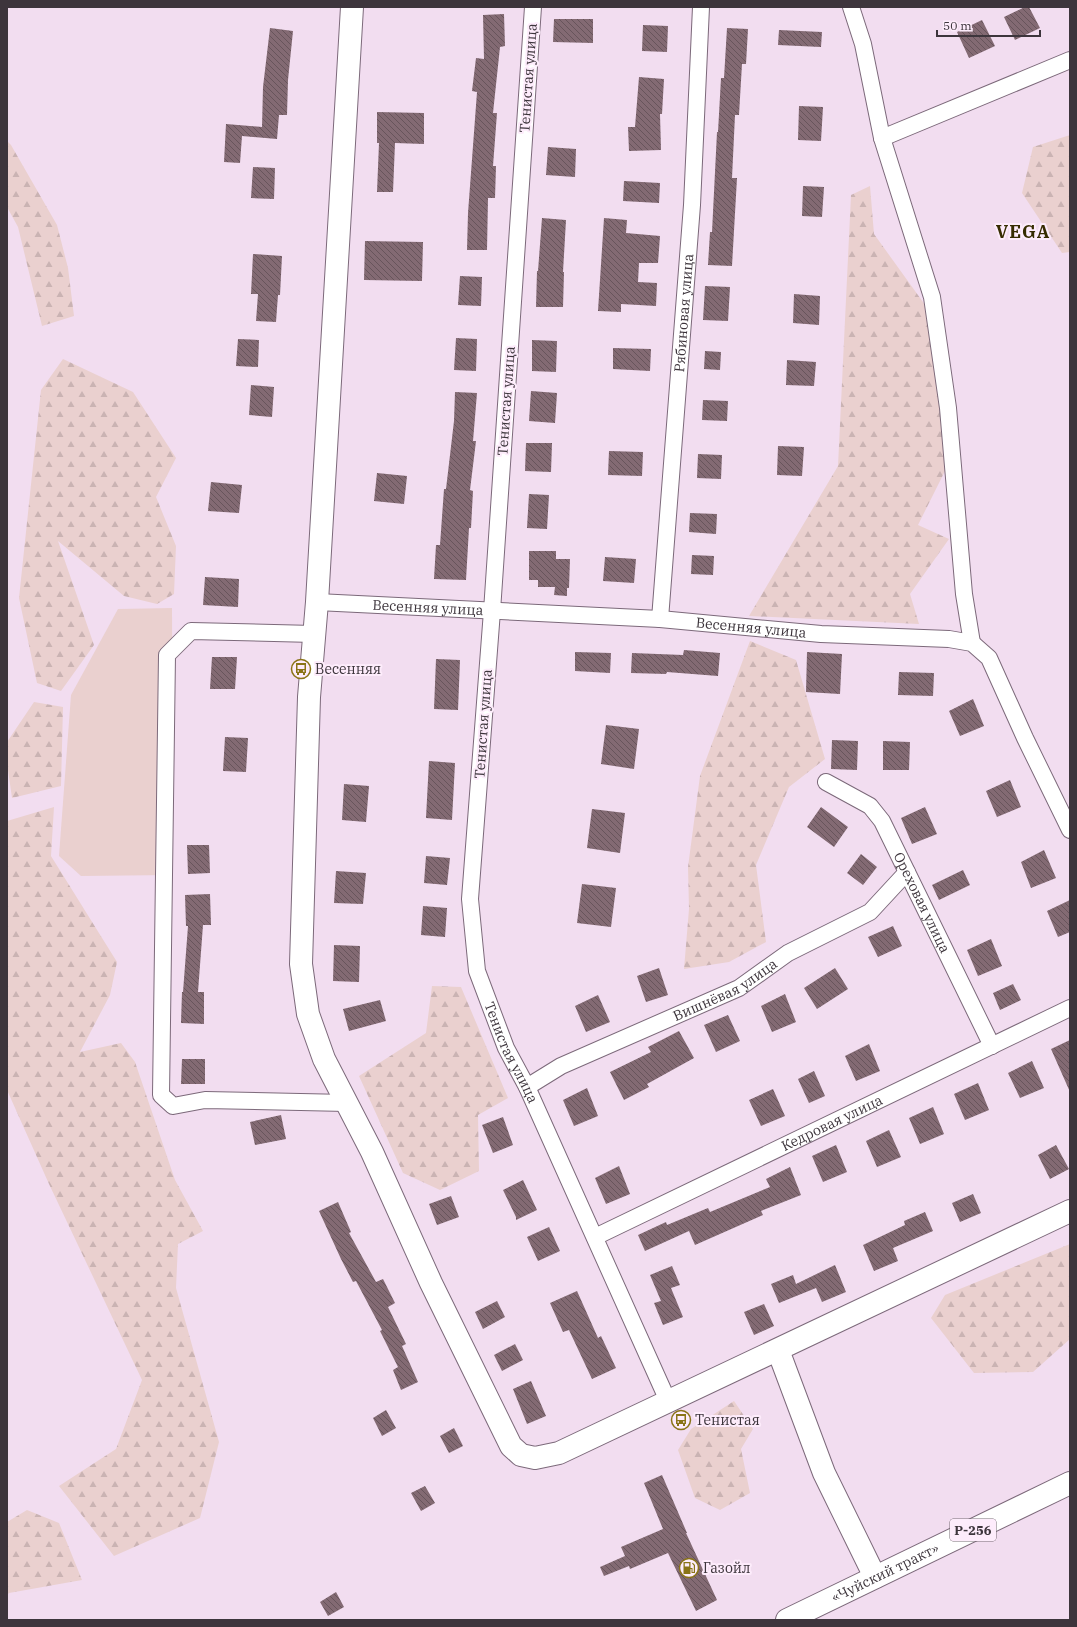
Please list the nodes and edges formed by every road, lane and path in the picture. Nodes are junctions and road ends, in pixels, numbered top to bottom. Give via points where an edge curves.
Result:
1 (352, 7) edge
2 (533, 7) edge
3 (702, 7) edge
4 (851, 7) edge
5 (1070, 60) edge
6 (882, 138) junction
7 (317, 602) junction
8 (492, 611) junction
9 (660, 619) junction
10 (314, 634) junction
11 (972, 643) junction
12 (826, 782) dead end
13 (1070, 830) edge
14 (907, 872) junction
15 (1070, 1008) edge
16 (992, 1046) junction
17 (527, 1087) junction
18 (347, 1104) junction
19 (1070, 1211) edge
20 (595, 1237) junction
21 (778, 1350) junction
22 (668, 1401) junction
23 (1070, 1483) edge
24 (875, 1577) junction
25 (787, 1620) edge

1 - 7 main road
2 - 8 street, Тенистая улица
3 - 9 street, Рябиновая улица via 692,205
4 - 6 street via 863,44
5 - 6 street
6 - 11 street via 932,297 948,408 964,594
7 - 8 street, Весенняя улица
7 - 10 main road
8 - 9 street, Весенняя улица
8 - 17 street, Тенистая улица via 470,899 477,971 506,1048
9 - 11 street, Весенняя улица via 821,634 949,639
10 - 18 main road via 301,964 308,1014 324,1058
10 - 18 street via 191,631 167,655 161,1095 172,1106 205,1100
11 - 13 street via 989,658
12 - 14 street, Ореховая улица via 870,806 882,821
14 - 16 street, Ореховая улица
14 - 17 street, Вишнёвая улица via 870,912 788,953 739,988 561,1066
15 - 16 street, Кедровая улица
16 - 20 street, Кедровая улица
17 - 20 street, Тенистая улица
18 - 22 main road via 511,1446 521,1455 535,1458 559,1453
19 - 21 main road
20 - 22 street, Тенистая улица
21 - 22 main road
21 - 24 main road via 824,1472
23 - 24 main road, «Чуйский тракт» / Р-256
24 - 25 main road, «Чуйский тракт» / Р-256

